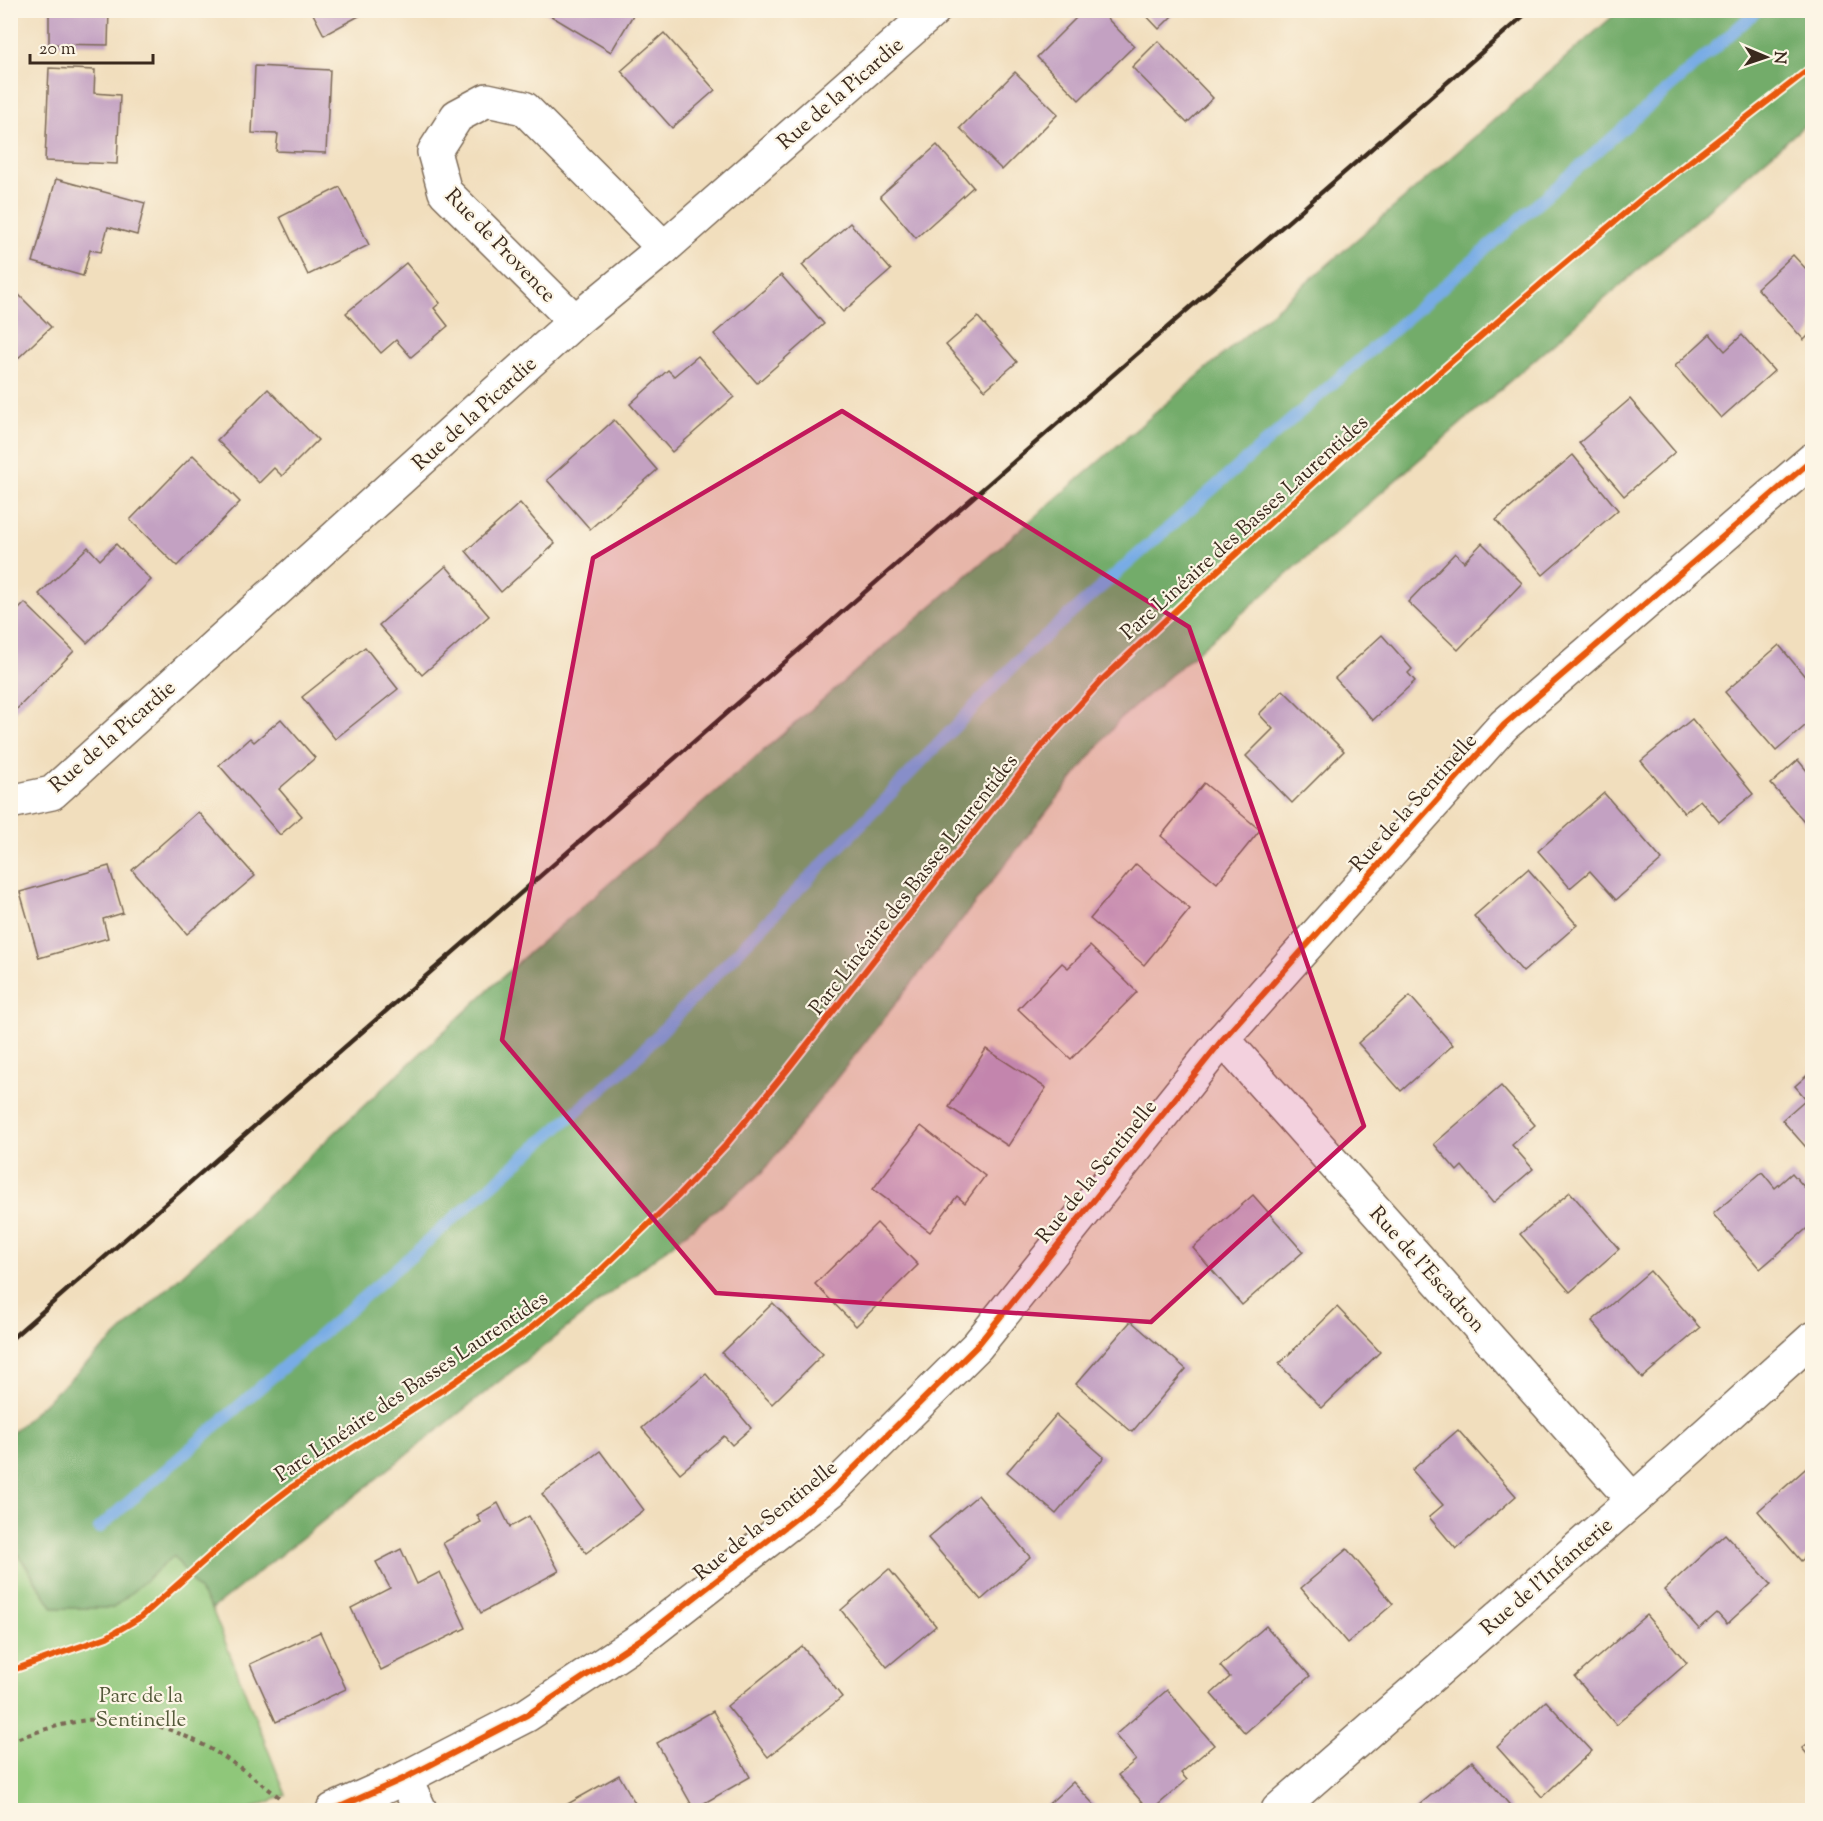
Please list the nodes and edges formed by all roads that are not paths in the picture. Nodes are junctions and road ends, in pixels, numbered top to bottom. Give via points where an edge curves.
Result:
1 (934, 10) edge
2 (664, 248) junction
3 (575, 321) junction
4 (1812, 460) edge
5 (10, 802) edge
6 (1223, 1039) junction
7 (1812, 1339) edge
8 (1633, 1500) junction
9 (405, 1778) junction
10 (333, 1810) edge
11 (420, 1810) edge
12 (1278, 1810) edge

1 - 2 street, Rue de la Picardie
2 - 3 street, Rue de la Picardie
2 - 3 street, Rue de Provence via 524,108 487,100 458,116 434,152 444,192
3 - 5 street, Rue de la Picardie via 52,794
4 - 6 street, Rue de la Sentinelle via 1504,725
6 - 8 street, Rue de l'Escadron
6 - 9 street, Rue de la Sentinelle via 977,1346 831,1491 644,1637 527,1714
7 - 8 street, Rue de l'Infanterie
8 - 12 street, Rue de l'Infanterie
9 - 10 street, Rue de la Sentinelle
9 - 11 street

